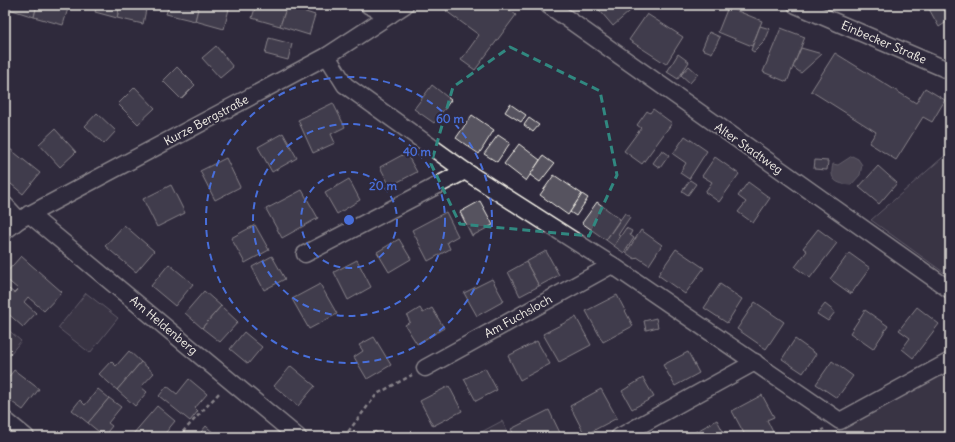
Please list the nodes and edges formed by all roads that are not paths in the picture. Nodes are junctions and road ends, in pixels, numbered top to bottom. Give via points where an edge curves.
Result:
1 (368, 5) edge
2 (405, 5) edge
3 (548, 5) edge
4 (796, 5) edge
5 (390, 15) junction
6 (327, 56) junction
7 (950, 70) edge
8 (465, 171) junction
9 (5, 205) edge
10 (24, 217) junction
11 (5, 231) edge
12 (305, 254) dead end
13 (612, 265) junction
14 (950, 290) edge
15 (950, 361) edge
16 (755, 362) junction
17 (425, 368) road end
18 (5, 420) edge
19 (26, 437) edge
20 (298, 437) edge
21 (619, 437) edge

1 - 5 street
2 - 5 street, Kurze Bergstraße
3 - 14 street, Alter Stadtweg
4 - 7 street, Einbecker Straße
5 - 6 street, Kurze Bergstraße
6 - 8 street via 345,85
6 - 10 street, Kurze Bergstraße
8 - 12 street
8 - 13 street
9 - 10 street, Am Heldenberg
10 - 11 street, Kurze Bergstraße
10 - 20 street, Am Heldenberg
13 - 16 street
13 - 17 street, Am Fuchsloch
15 - 16 street via 840,421
16 - 21 street
18 - 19 street

